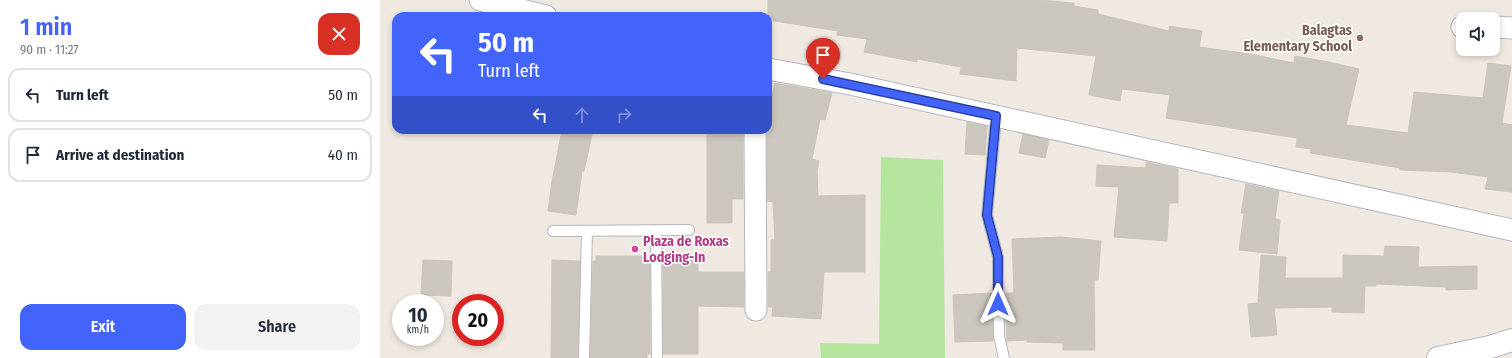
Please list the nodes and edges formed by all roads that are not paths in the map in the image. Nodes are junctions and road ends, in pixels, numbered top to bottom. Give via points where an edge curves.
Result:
1 (480, 0) edge
2 (530, 12) edge
3 (1500, 27) edge
4 (1512, 28) edge
5 (772, 70) edge
6 (996, 116) junction
7 (755, 134) edge
8 (656, 230) junction
9 (689, 230) dead end
10 (1512, 230) edge
11 (553, 231) dead end
12 (587, 231) junction
13 (756, 310) dead end
14 (1512, 340) edge
15 (1490, 352) edge
16 (584, 358) edge
17 (658, 358) edge
18 (1004, 358) edge
19 (1438, 358) edge

1 - 2 street
3 - 4 street
5 - 6 street
6 - 10 street
6 - 18 lane via 987,215 998,257 999,336
7 - 13 street
8 - 9 lane
8 - 12 lane
8 - 17 lane
11 - 12 lane
12 - 16 lane
14 - 15 main road
15 - 19 main road

